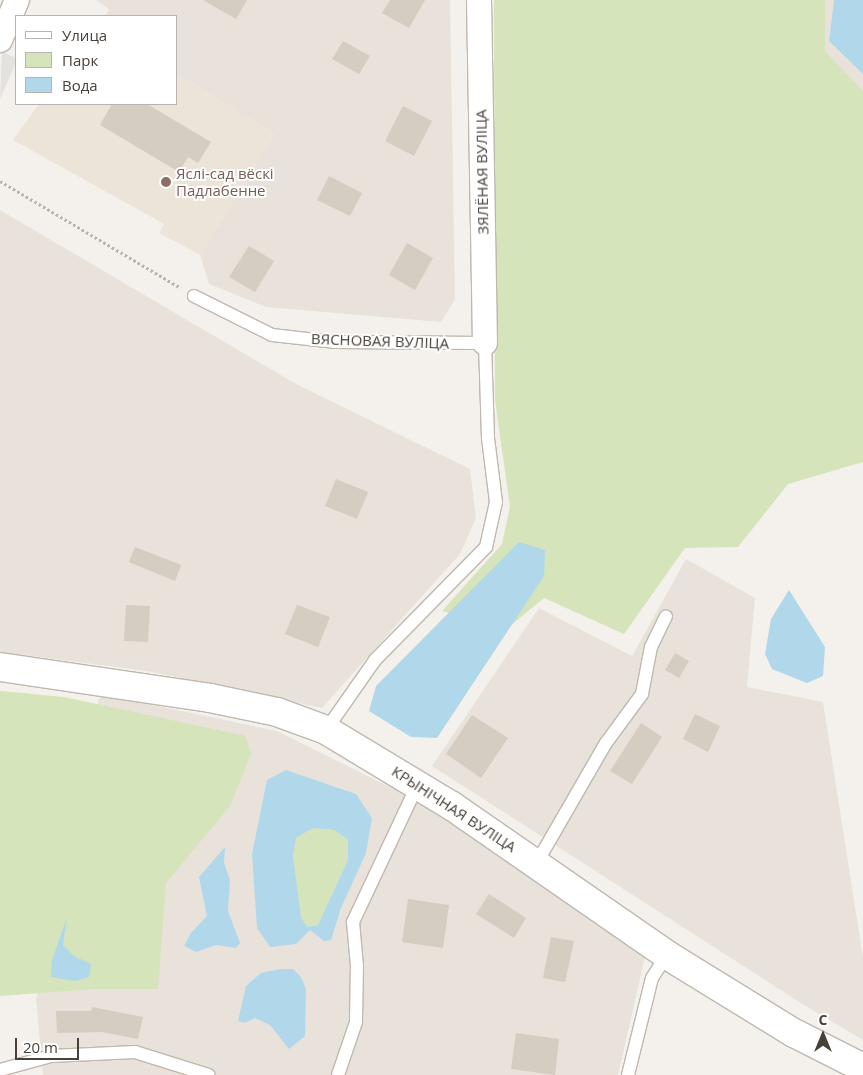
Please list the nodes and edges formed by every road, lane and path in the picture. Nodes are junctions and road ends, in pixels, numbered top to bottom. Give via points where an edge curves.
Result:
1 (17, 0) edge
2 (479, 0) edge
3 (0, 40) edge
4 (0, 181) edge
5 (194, 296) joint
6 (485, 343) junction
7 (666, 616) dead end
8 (0, 667) edge
9 (326, 730) junction
10 (418, 784) junction
11 (536, 864) junction
12 (667, 955) junction
13 (859, 1069) edge
14 (0, 1070) edge
15 (209, 1075) edge
16 (338, 1075) edge
17 (628, 1075) edge

1 - 3 street
2 - 6 street, ЗЯЛЁНАЯ ВУЛІЦА
4 - 5 path
5 - 6 lane, ВЯСНОВАЯ ВУЛІЦА via 272,335 334,342
6 - 9 lane via 488,438 496,502 486,547 375,660
7 - 11 lane via 651,647 642,694 606,743
8 - 9 street, КРЫНІЧНАЯ ВУЛІЦА via 210,698 277,712
9 - 10 street, КРЫНІЧНАЯ ВУЛІЦА
10 - 11 street, КРЫНІЧНАЯ ВУЛІЦА
10 - 16 lane via 353,922 358,966 356,1022
11 - 12 street, КРЫНІЧНАЯ ВУЛІЦА
12 - 13 street, КРЫНІЧНАЯ ВУЛІЦА
12 - 17 lane via 652,978
14 - 15 lane via 51,1056 135,1052

